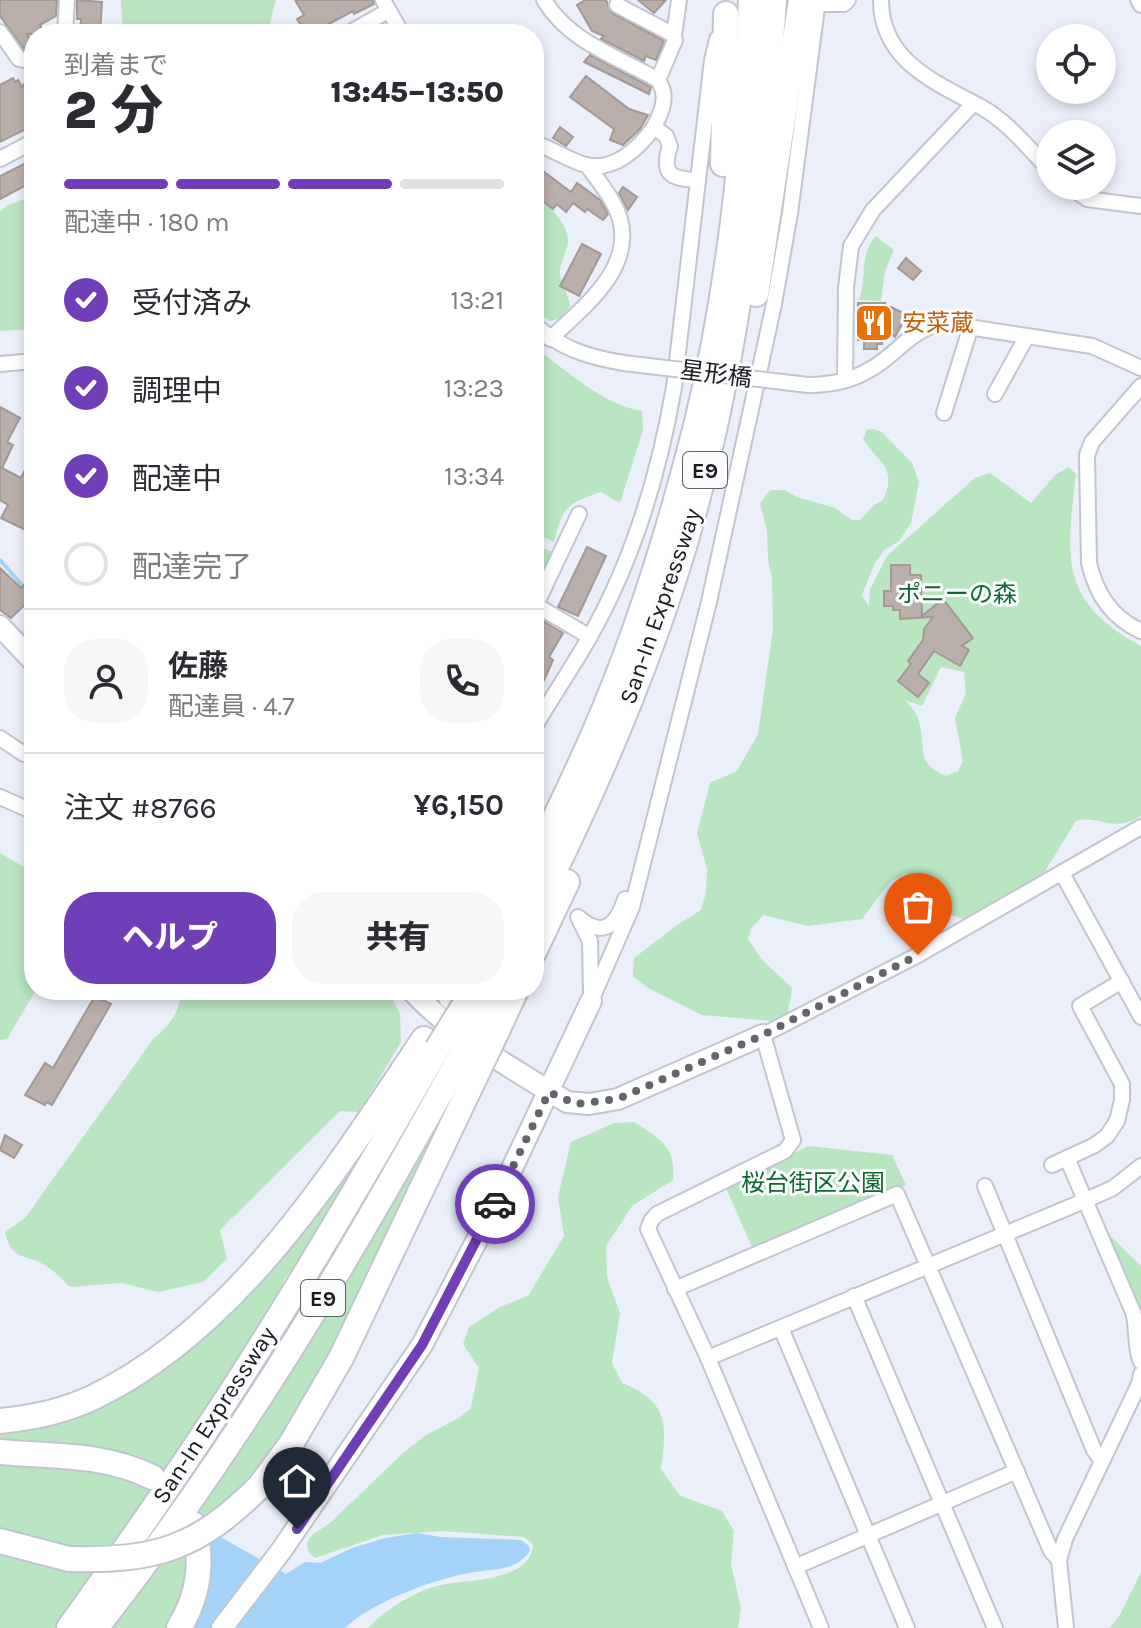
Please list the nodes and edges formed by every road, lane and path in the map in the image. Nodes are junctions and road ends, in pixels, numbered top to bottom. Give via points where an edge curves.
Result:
1 (67, 0) edge
2 (544, 0) edge
3 (679, 0) edge
4 (751, 0) edge
5 (774, 0) edge
6 (848, 0) edge
7 (881, 0) edge
8 (812, 1) edge
9 (386, 5) edge
10 (617, 5) dead end
11 (726, 7) edge
12 (66, 24) edge
13 (360, 24) edge
14 (396, 24) edge
15 (0, 32) edge
16 (674, 35) junction
17 (24, 60) edge
18 (658, 80) junction
19 (973, 104) junction
20 (654, 127) junction
21 (24, 146) edge
22 (544, 147) edge
23 (1036, 156) edge
24 (0, 159) edge
25 (587, 165) junction
26 (698, 180) junction
27 (1095, 200) edge
28 (1141, 206) edge
29 (971, 326) junction
30 (544, 333) edge
31 (1027, 336) junction
32 (550, 339) junction
33 (24, 362) edge
34 (0, 364) edge
35 (1141, 368) edge
36 (845, 380) junction
37 (1141, 386) edge
38 (995, 394) dead end
39 (944, 413) dead end
40 (710, 449) junction
41 (674, 503) junction
42 (579, 514) dead end
43 (544, 587) edge
44 (668, 598) junction
45 (544, 611) edge
46 (0, 626) edge
47 (1141, 631) edge
48 (590, 637) junction
49 (24, 651) edge
50 (544, 712) edge
51 (0, 738) edge
52 (24, 754) dead end
53 (0, 797) edge
54 (24, 808) edge
55 (1141, 827) edge
56 (650, 839) junction
57 (544, 841) edge
58 (1062, 873) junction
59 (544, 892) edge
60 (544, 931) edge
61 (1122, 981) junction
62 (420, 1000) edge
63 (591, 1001) junction
64 (470, 1005) edge
65 (1141, 1017) edge
66 (763, 1035) junction
67 (449, 1056) junction
68 (549, 1092) junction
69 (1067, 1158) junction
70 (1052, 1165) dead end
71 (1141, 1166) edge
72 (985, 1186) dead end
73 (1084, 1201) junction
74 (1005, 1235) junction
75 (928, 1266) junction
76 (675, 1289) junction
77 (854, 1296) junction
78 (781, 1328) junction
79 (708, 1358) junction
80 (1141, 1362) edge
81 (1141, 1374) edge
82 (0, 1421) edge
83 (0, 1452) edge
84 (1101, 1460) junction
85 (1017, 1471) junction
86 (152, 1477) dead end
87 (942, 1504) junction
88 (172, 1520) junction
89 (868, 1534) junction
90 (0, 1541) edge
91 (1059, 1560) junction
92 (795, 1567) junction
93 (69, 1628) edge
94 (96, 1628) edge
95 (179, 1628) edge
96 (222, 1628) edge
97 (821, 1628) edge
98 (907, 1628) edge
99 (995, 1628) edge
100 (1066, 1628) edge

1 - 12 street
2 - 18 street via 591,47
3 - 16 street
4 - 41 highway, San-In Expressway / E9 via 721,302
5 - 40 highway, San-In Expressway / E9 via 738,314
6 - 8 street
7 - 19 street via 899,55
8 - 40 highway via 735,398
8 - 56 street via 790,213 774,304
9 - 13 street
9 - 14 street
10 - 16 street
11 - 26 street via 712,60
11 - 41 highway via 723,177
15 - 17 street
16 - 18 street
18 - 20 street via 664,99
19 - 23 street via 1003,123
19 - 36 street via 858,230 846,288
20 - 25 street via 619,159
20 - 26 street via 670,146 668,172 677,179
21 - 24 street
22 - 25 street
25 - 32 street via 619,218 622,243 599,292
26 - 48 street via 665,437 623,568
27 - 28 street
29 - 31 street, 星形橋
29 - 36 street, 星形橋 via 925,327 870,370
29 - 39 street
30 - 32 street, 星形橋
31 - 35 street, 星形橋 via 1092,346
31 - 38 street
32 - 36 street, 星形橋, bridge via 588,357 624,363 808,385
33 - 34 street
37 - 47 street via 1092,442 1086,463 1092,576 1110,609
40 - 44 highway, San-In Expressway / E9
41 - 57 highway, San-In Expressway / E9 via 596,729
42 - 43 street
44 - 59 highway, San-In Expressway / E9 via 619,725
44 - 60 highway via 632,717
45 - 48 street
46 - 49 main road
48 - 50 street
51 - 52 street
53 - 54 street
55 - 58 street
56 - 63 street via 632,907
56 - 63 street via 611,925 598,930 578,917 590,941
58 - 61 street
58 - 66 street
61 - 65 street
61 - 69 street via 1080,1006 1122,1084 1117,1121 1095,1145
62 - 68 main road
63 - 68 main road
64 - 67 highway
64 - 67 highway, bridge
66 - 68 main road via 618,1099 576,1104
66 - 76 street via 793,1140 785,1151 651,1221 648,1229
67 - 82 highway via 345,1156 238,1288 184,1339 92,1398 31,1418
67 - 88 highway, San-In Expressway / E9 via 260,1348
67 - 90 highway, bridge via 341,1358 260,1486 223,1521 167,1550 129,1559 69,1559
68 - 96 main road via 422,1345
69 - 70 street
69 - 73 street
71 - 73 street via 1113,1188
72 - 74 street
73 - 74 street
73 - 80 street via 1133,1312
74 - 75 street
74 - 84 street
75 - 76 street via 897,1194
75 - 77 street
75 - 85 street
76 - 79 street
77 - 78 street
77 - 87 street
78 - 79 street
78 - 89 street
79 - 92 street
81 - 84 street
83 - 86 highway via 89,1457 129,1465
84 - 91 street
85 - 87 street
85 - 91 street
87 - 89 street
87 - 99 street
88 - 93 highway, San-In Expressway / E9
88 - 94 highway, San-In Expressway / E9
88 - 95 highway via 199,1543 197,1591
89 - 92 street
89 - 98 street
91 - 100 street
92 - 97 street

